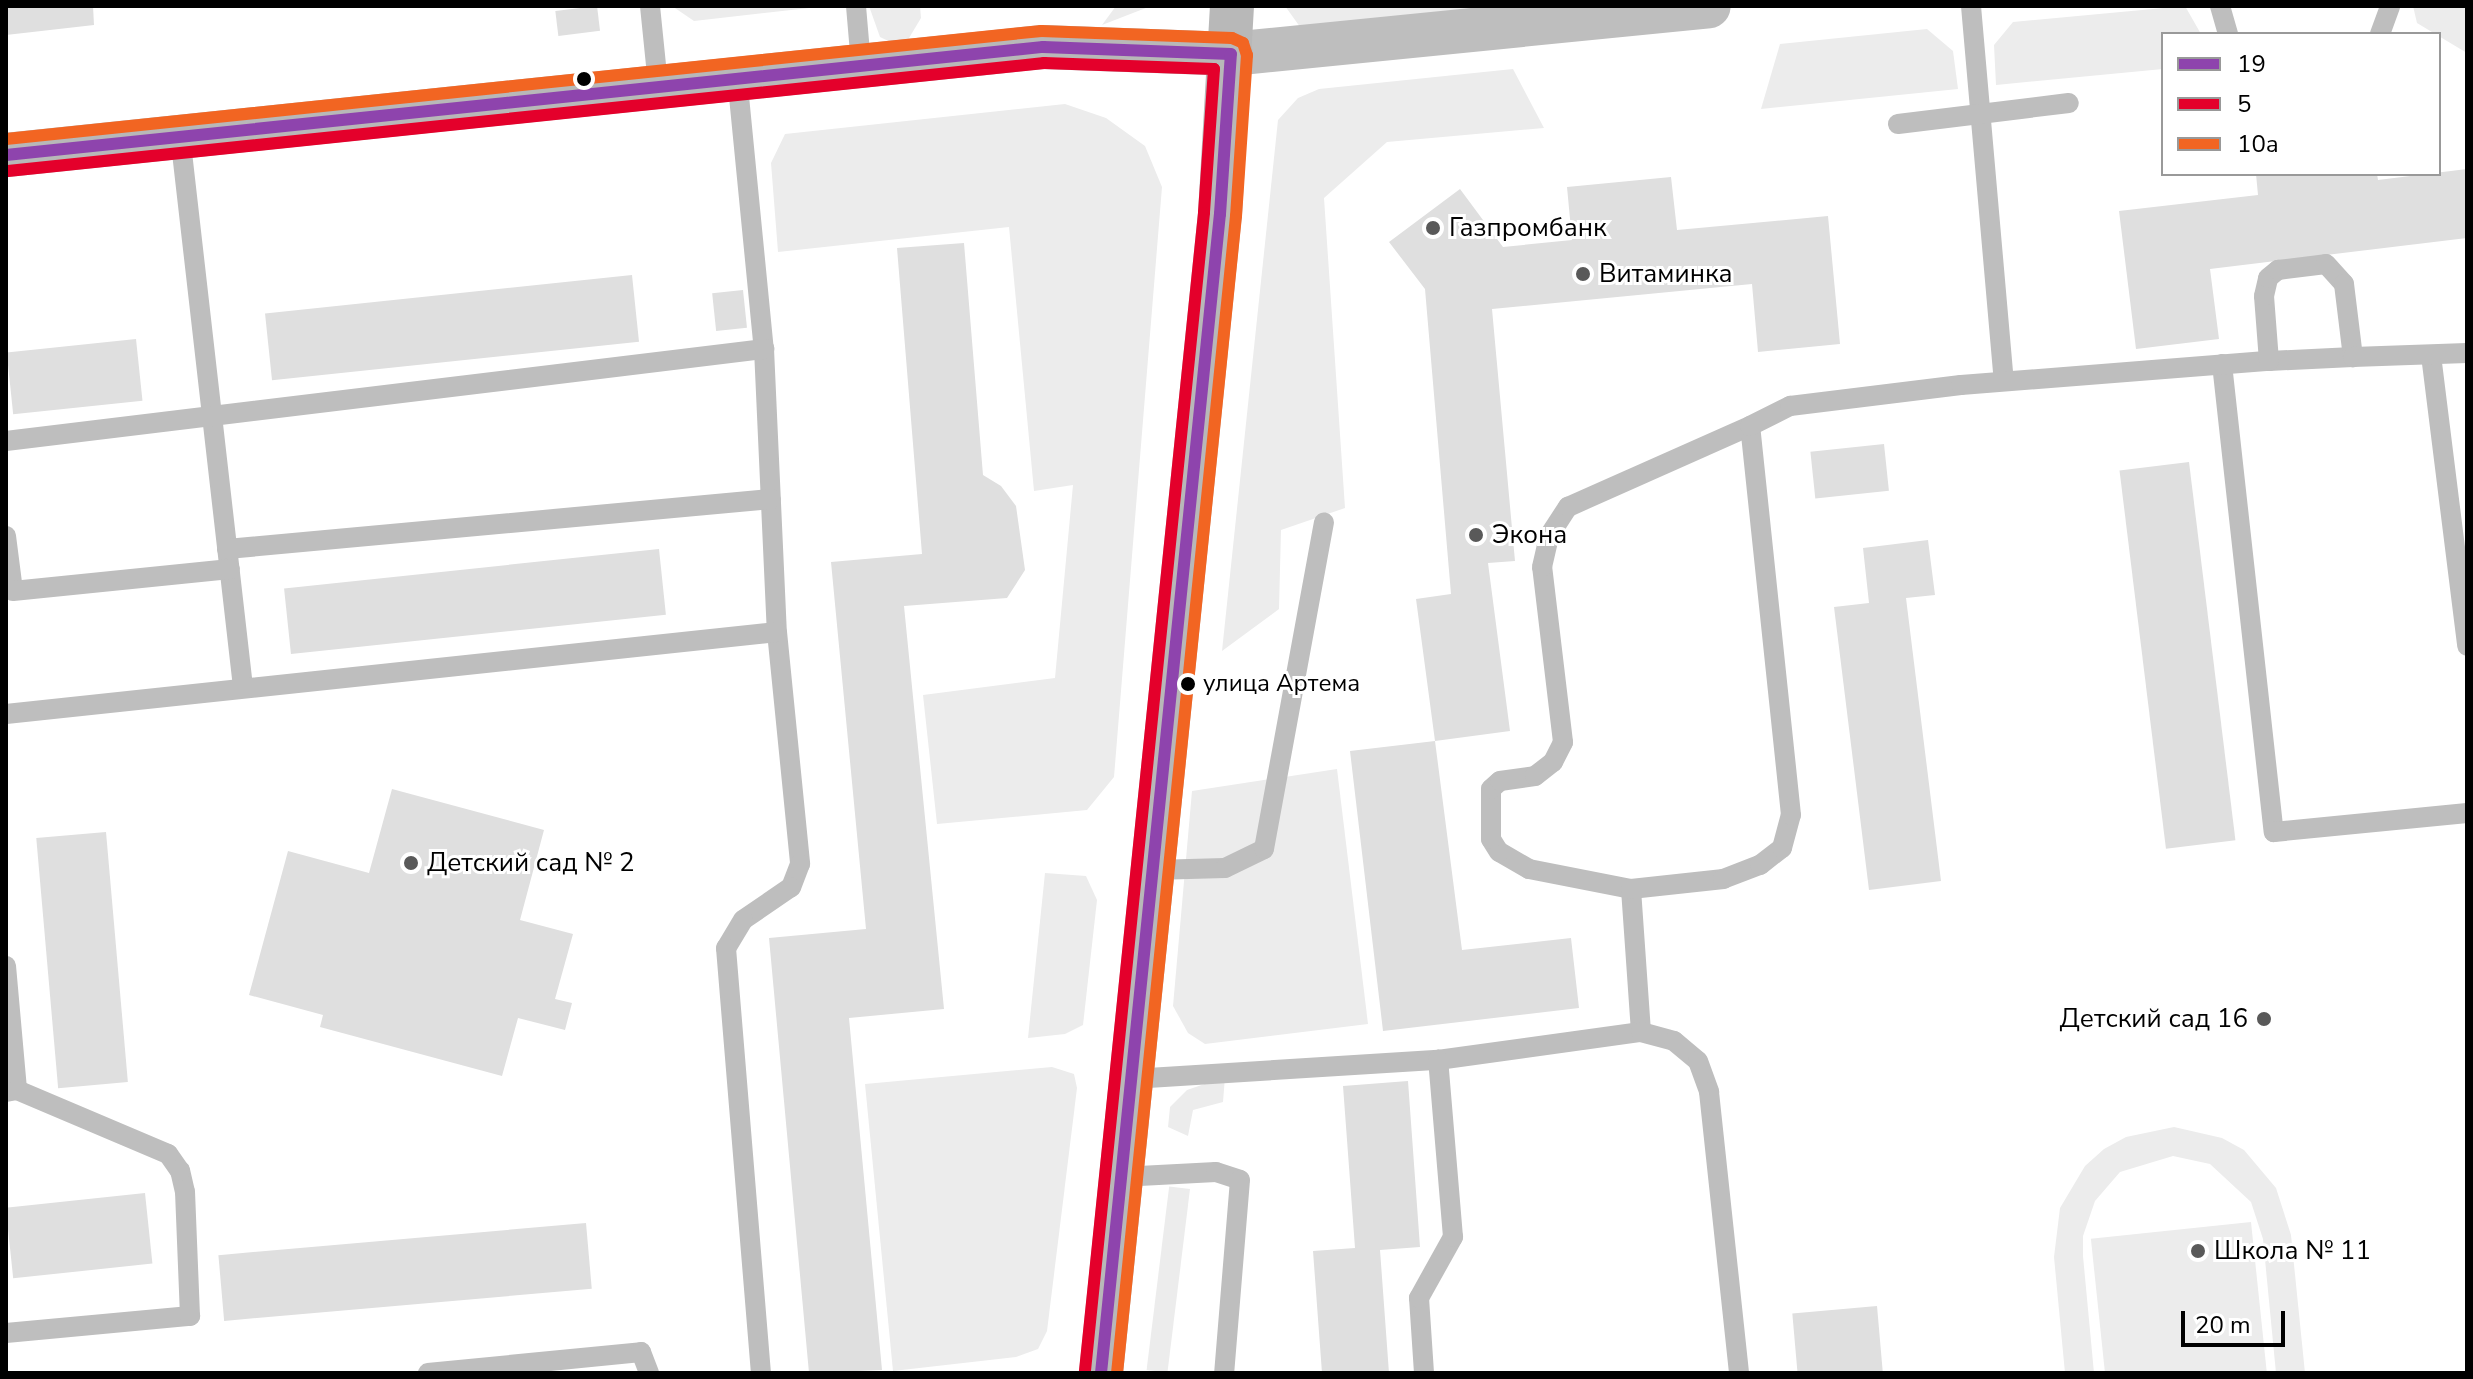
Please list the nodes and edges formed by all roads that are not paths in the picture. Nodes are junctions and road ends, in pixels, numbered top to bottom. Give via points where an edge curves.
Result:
1 (650, 6) edge
2 (856, 6) edge
3 (1232, 6) edge
4 (1709, 6) edge
5 (1971, 6) edge
6 (2220, 6) edge
7 (2390, 6) edge
8 (2227, 32) edge
9 (2381, 32) edge
10 (1231, 54) junction
11 (861, 64) junction
12 (737, 76) junction
13 (658, 85) junction
14 (2069, 103) dead end
15 (1980, 114) junction
16 (1898, 124) dead end
17 (180, 135) junction
18 (6, 155) edge
19 (764, 349) junction
20 (2467, 353) edge
21 (2431, 355) junction
22 (2353, 357) junction
23 (2269, 361) junction
24 (2222, 364) junction
25 (2004, 381) junction
26 (212, 416) junction
27 (1750, 426) junction
28 (6, 441) edge
29 (771, 499) junction
30 (1324, 522) dead end
31 (6, 536) edge
32 (228, 559) junction
33 (777, 632) junction
34 (2467, 646) edge
35 (243, 687) junction
36 (6, 714) edge
37 (2467, 813) edge
38 (1153, 870) junction
39 (1631, 889) junction
40 (6, 966) edge
41 (1641, 1032) junction
42 (1438, 1060) junction
43 (1132, 1079) junction
44 (12, 1091) edge
45 (1120, 1177) junction
46 (6, 1333) edge
47 (428, 1373) edge
48 (649, 1373) edge
49 (761, 1373) edge
50 (1101, 1373) edge
51 (1224, 1373) edge
52 (1424, 1373) edge
53 (1739, 1373) edge

1 - 13 lane
2 - 11 lane
3 - 10 main road
4 - 10 street
5 - 15 lane
6 - 8 lane
7 - 9 lane
10 - 11 main road via 1043,47
10 - 38 main road via 1220,214
11 - 12 main road
12 - 13 main road
12 - 19 lane
13 - 17 main road
14 - 15 lane
15 - 16 lane
15 - 25 lane
17 - 18 main road
17 - 26 lane
19 - 26 lane
19 - 29 lane
20 - 21 lane
21 - 22 lane
21 - 34 lane
22 - 23 lane
22 - 23 lane via 2344,284 2326,264 2278,270 2268,278 2264,296
23 - 24 lane
24 - 25 lane
24 - 37 lane via 2274,832
25 - 27 lane via 1790,406
26 - 28 lane
26 - 32 lane
27 - 39 lane via 1791,815 1782,848 1760,865 1723,879
27 - 39 lane via 1568,507 1549,536 1542,567 1563,742 1553,762 1535,776 1500,781 1491,789 1491,839 1499,852 1529,869
29 - 32 lane
29 - 33 lane
30 - 38 lane via 1264,849 1225,868
31 - 32 lane via 13,591
32 - 35 lane
33 - 35 lane
33 - 49 lane via 800,864 791,887 743,920 726,948
35 - 36 lane
38 - 43 main road
39 - 41 lane
40 - 44 lane
41 - 42 lane
41 - 53 lane via 1674,1041 1698,1061 1709,1092
42 - 43 lane
42 - 52 lane via 1453,1237 1419,1298
43 - 45 main road
44 - 46 lane via 168,1154 180,1171 185,1192 190,1316
45 - 50 main road
45 - 51 lane via 1216,1172 1240,1180
47 - 48 lane via 641,1352

